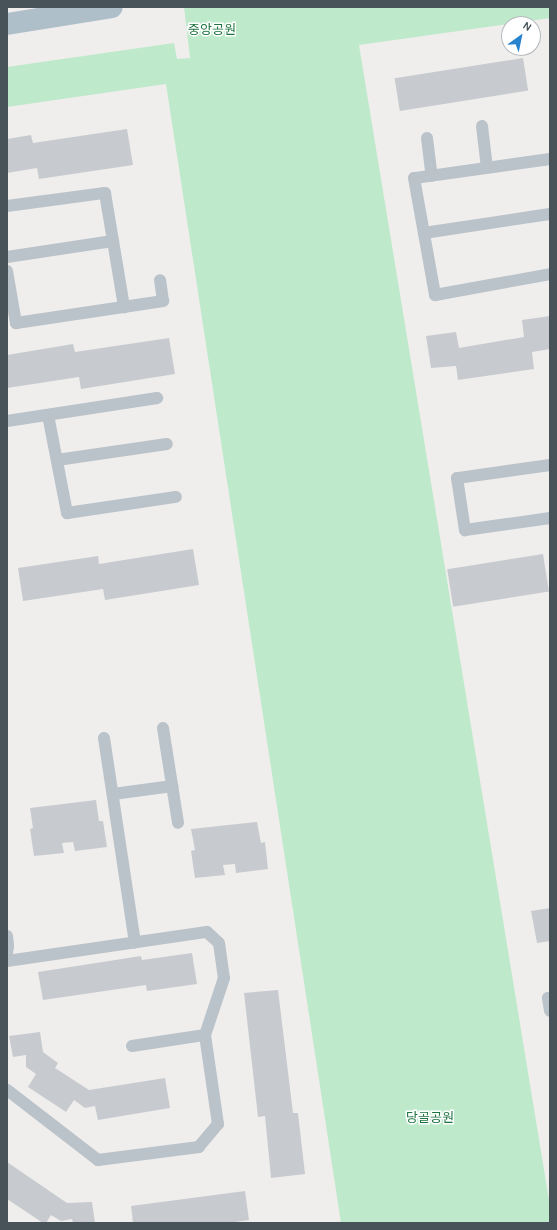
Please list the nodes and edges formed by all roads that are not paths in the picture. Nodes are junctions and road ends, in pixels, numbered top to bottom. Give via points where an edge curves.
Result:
1 (112, 7) edge
2 (7, 24) edge
3 (482, 126) dead end
4 (427, 138) dead end
5 (550, 159) edge
6 (486, 168) junction
7 (432, 176) junction
8 (7, 206) edge
9 (550, 214) edge
10 (424, 233) junction
11 (113, 241) junction
12 (7, 257) edge
13 (7, 271) edge
14 (550, 274) edge
15 (160, 280) dead end
16 (124, 307) junction
17 (157, 398) dead end
18 (48, 415) junction
19 (7, 421) edge
20 (166, 444) dead end
21 (57, 460) junction
22 (550, 465) edge
23 (176, 497) dead end
24 (550, 518) edge
25 (162, 728) dead end
26 (104, 738) dead end
27 (172, 786) junction
28 (113, 794) junction
29 (178, 823) dead end
30 (7, 936) edge
31 (135, 943) junction
32 (7, 953) edge
33 (7, 961) edge
34 (550, 998) edge
35 (550, 1011) edge
36 (205, 1035) junction
37 (132, 1046) dead end
38 (7, 1090) edge

1 - 2 main road
3 - 6 lane
4 - 7 lane
5 - 6 lane
6 - 7 lane
7 - 10 lane via 414,178
8 - 11 lane via 105,193
9 - 10 lane
10 - 14 lane via 435,295
11 - 12 lane
11 - 16 lane
13 - 16 lane via 16,323
15 - 16 lane via 163,301
17 - 18 lane
18 - 19 lane
18 - 21 lane
20 - 21 lane
21 - 23 lane via 67,513
22 - 24 lane via 457,478 465,530
25 - 27 lane
26 - 28 lane
27 - 28 lane
27 - 29 lane
28 - 31 lane
30 - 32 lane
31 - 33 lane
31 - 36 lane via 207,932 219,943 224,978
34 - 35 lane
36 - 37 lane
36 - 38 lane via 218,1124 199,1147 98,1160

